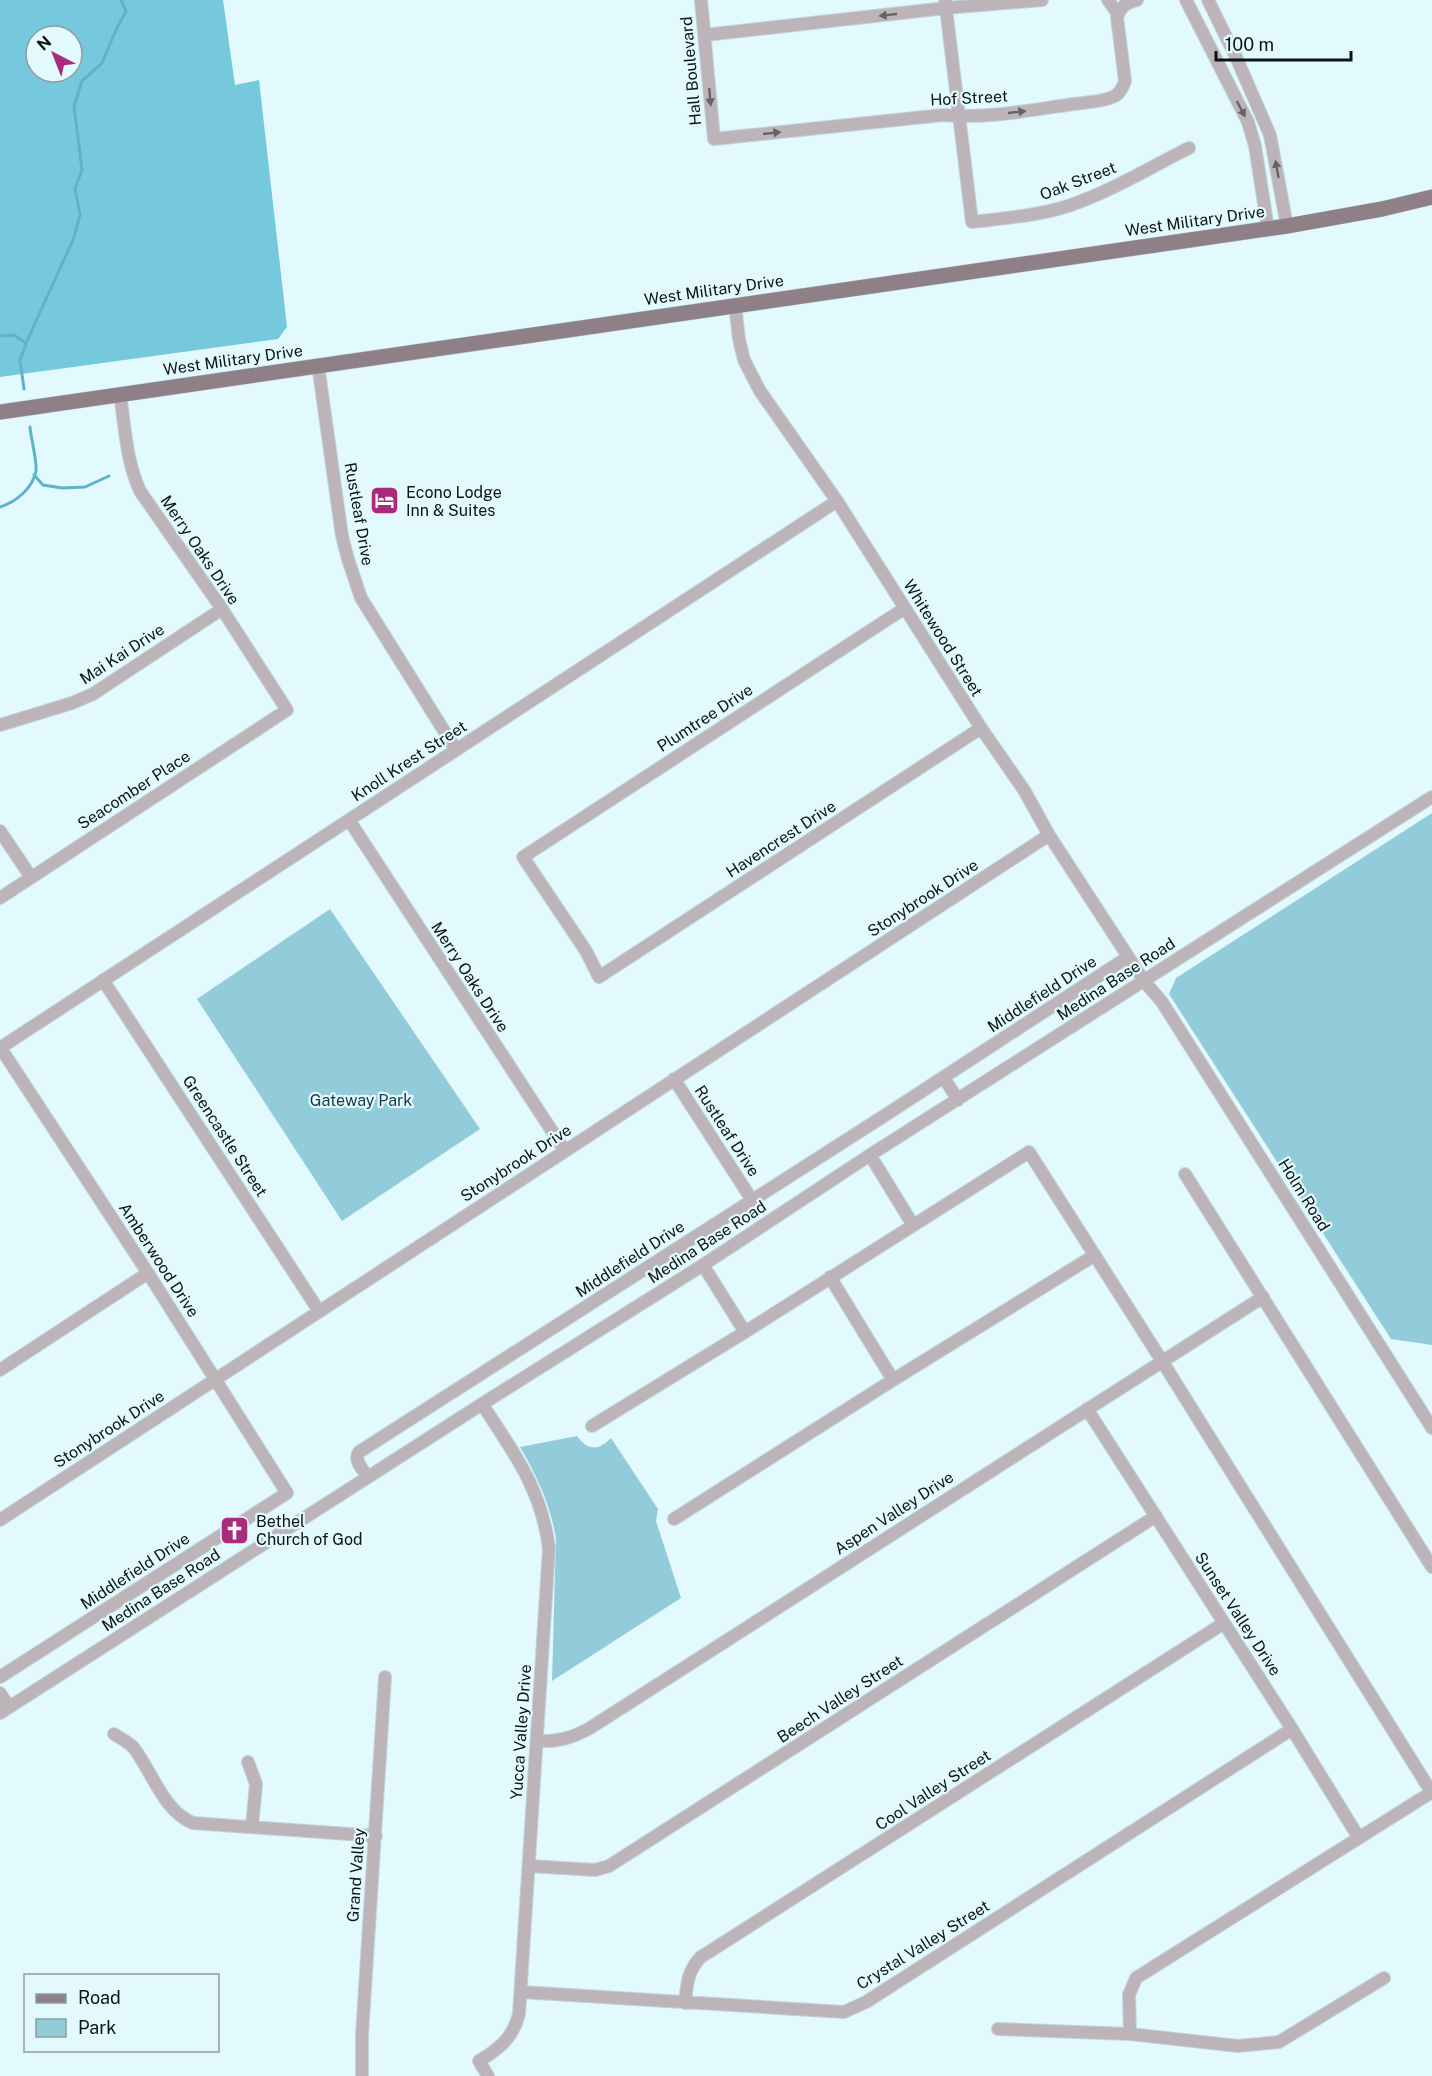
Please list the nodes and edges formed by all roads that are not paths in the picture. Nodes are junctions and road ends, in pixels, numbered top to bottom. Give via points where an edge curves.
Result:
1 (701, 0) edge
2 (1042, 0) edge
3 (1108, 0) edge
4 (1137, 0) edge
5 (1186, 0) edge
6 (1208, 0) edge
7 (946, 4) edge
8 (1118, 14) junction
9 (1219, 22) junction
10 (1201, 30) junction
11 (705, 35) junction
12 (1246, 78) junction
13 (1229, 86) junction
14 (959, 116) junction
15 (714, 140) joint
16 (1189, 148) dead end
17 (1432, 197) edge
18 (1287, 226) junction
19 (1268, 229) junction
20 (735, 305) junction
21 (318, 365) junction
22 (120, 394) junction
23 (0, 412) edge
24 (837, 501) junction
25 (905, 608) junction
26 (222, 609) junction
27 (287, 710) joint
28 (0, 725) edge
29 (981, 728) junction
30 (456, 750) junction
31 (1432, 796) edge
32 (349, 820) junction
33 (0, 831) edge
34 (1049, 835) junction
35 (31, 877) junction
36 (0, 898) edge
37 (1128, 957) junction
38 (599, 977) joint
39 (103, 980) junction
40 (1144, 981) junction
41 (0, 1048) edge
42 (944, 1078) junction
43 (674, 1079) junction
44 (958, 1100) junction
45 (565, 1151) junction
46 (870, 1155) junction
47 (1185, 1174) dead end
48 (752, 1200) junction
49 (913, 1225) junction
50 (1095, 1255) junction
51 (703, 1265) junction
52 (148, 1273) junction
53 (830, 1277) junction
54 (1263, 1297) junction
55 (320, 1311) junction
56 (745, 1332) junction
57 (1162, 1361) junction
58 (0, 1370) edge
59 (216, 1379) junction
60 (892, 1380) junction
61 (482, 1404) junction
62 (1087, 1409) junction
63 (592, 1426) dead end
64 (1432, 1428) edge
65 (368, 1478) junction
66 (287, 1493) joint
67 (1156, 1516) junction
68 (674, 1519) dead end
69 (0, 1520) edge
70 (1432, 1568) edge
71 (1224, 1623) junction
72 (0, 1677) edge
73 (385, 1677) dead end
74 (0, 1693) edge
75 (5, 1710) edge
76 (1292, 1729) junction
77 (114, 1734) dead end
78 (537, 1741) junction
79 (248, 1762) dead end
80 (1432, 1792) edge
81 (252, 1827) junction
82 (376, 1836) junction
83 (1359, 1838) junction
84 (529, 1866) junction
85 (1384, 1978) dead end
86 (521, 1992) junction
87 (685, 2003) junction
88 (998, 2029) dead end
89 (1130, 2034) junction
90 (362, 2076) edge
91 (488, 2076) edge

1 - 11 street, Hall Boulevard
2 - 7 street
3 - 8 street
4 - 8 street via 1127,3
5 - 10 street
6 - 9 street
7 -> 11 street
7 - 14 street
14 -> 8 street, Hof Street via 1038,109 1114,96 1125,81
9 - 10 street
9 - 12 street
10 - 13 street
11 -> 15 street, Hall Boulevard
12 - 13 street
18 -> 12 street via 1270,135
13 -> 19 street via 1248,122 1255,146
15 -> 14 street, Hof Street via 944,114
14 - 16 street, Oak Street via 972,222 1067,206
17 - 18 main road, West Military Drive
18 - 19 main road, West Military Drive
19 - 20 main road, West Military Drive
20 - 21 main road, West Military Drive
20 - 24 street, Whitewood Street via 744,360 753,379
21 - 22 main road, West Military Drive
21 - 30 street, Rustleaf Drive via 342,536 354,579 361,598
22 - 23 main road, West Military Drive
22 - 26 street, Merry Oaks Drive via 132,474 140,491
24 - 25 street, Whitewood Street
24 - 30 street, Knoll Krest Street
25 - 29 street, Whitewood Street
25 - 38 street, Plumtree Drive via 523,857
26 - 27 street, Merry Oaks Drive
26 - 28 street, Mai Kai Drive via 93,694
27 - 35 street, Seacomber Place
29 - 34 street, Whitewood Street via 1024,790
29 - 38 street, Havencrest Drive
30 - 32 street, Knoll Krest Street
31 - 40 street, Medina Base Road
32 - 39 street, Knoll Krest Street
32 - 45 street, Merry Oaks Drive
33 - 35 street
34 - 37 street, Whitewood Street
34 - 43 street, Stonybrook Drive
35 - 36 street, Seacomber Place
37 - 40 street, Whitewood Street
37 - 42 street, Middlefield Drive
39 - 41 street, Knoll Krest Street
39 - 55 street, Greencastle Street
40 - 44 street, Medina Base Road
40 - 64 street, Holm Road via 1162,1002
41 - 52 street, Amberwood Drive
42 - 44 street
42 - 48 street, Middlefield Drive
43 - 45 street, Stonybrook Drive
43 - 48 street, Rustleaf Drive
44 - 46 street, Medina Base Road
45 - 55 street, Stonybrook Drive
46 - 49 street
46 - 51 street, Medina Base Road
47 - 54 street
48 - 65 street, Middlefield Drive via 359,1452 357,1460
49 - 50 street via 1029,1152
49 - 53 street
50 - 57 street
50 - 60 street
51 - 56 street
51 - 61 street, Medina Base Road
52 - 58 street
52 - 59 street, Amberwood Drive
53 - 56 street
53 - 60 street
54 - 57 street, Aspen Valley Drive
54 - 70 street
55 - 59 street, Stonybrook Drive
56 - 63 street
57 - 62 street, Aspen Valley Drive
57 - 80 street
59 - 66 street, Amberwood Drive
59 - 69 street, Stonybrook Drive
60 - 68 street
61 - 65 street, Medina Base Road
61 - 78 street, Yucca Valley Drive via 531,1482 547,1529 549,1560
62 - 67 street, Sunset Valley Drive
62 - 78 street, Aspen Valley Drive via 590,1728 555,1742
65 - 75 street, Medina Base Road
66 - 72 street, Middlefield Drive
67 - 71 street, Sunset Valley Drive
67 - 84 street, Beech Valley Street via 609,1866 595,1870
71 - 76 street, Sunset Valley Drive
71 - 87 street, Cool Valley Street via 701,1957 688,1977
73 - 82 street, Grand Valley
74 - 75 street
76 - 83 street, Sunset Valley Drive
76 - 87 street, Crystal Valley Street via 854,2008 834,2013
77 - 81 street via 131,1746 167,1801 184,1819
78 - 84 street, Yucca Valley Drive
79 - 81 street via 256,1784
80 - 83 street
81 - 82 street
82 - 90 street, Grand Valley
83 - 89 street via 1136,1978 1129,1995
84 - 86 street, Yucca Valley Drive
85 - 89 street via 1279,2042 1238,2046
86 - 87 street, Crystal Valley Street
86 - 91 street, Yucca Valley Drive via 512,2034 479,2061
88 - 89 street

